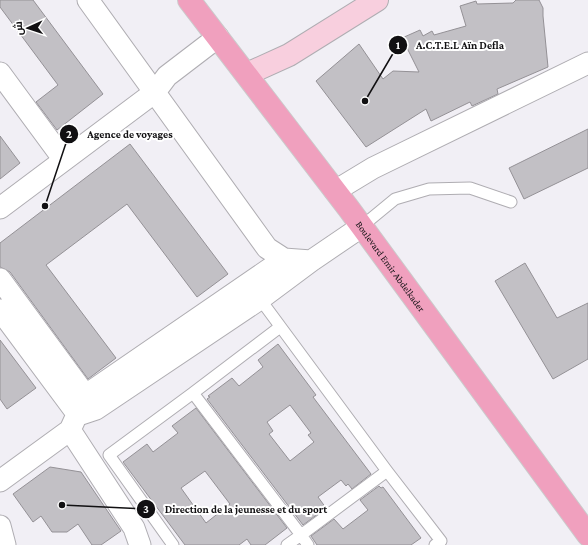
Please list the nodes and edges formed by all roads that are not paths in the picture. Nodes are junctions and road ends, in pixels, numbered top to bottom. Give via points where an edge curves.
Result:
1 (88, 0) edge
2 (189, 0) edge
3 (377, 0) edge
4 (218, 37) junction
5 (588, 63) edge
6 (0, 74) edge
7 (247, 74) junction
8 (155, 92) junction
9 (64, 160) junction
10 (335, 191) junction
11 (511, 202) dead end
12 (0, 208) edge
13 (361, 227) junction
14 (284, 259) junction
15 (311, 261) junction
16 (0, 279) edge
17 (260, 298) junction
18 (0, 310) edge
19 (280, 327) junction
20 (193, 393) junction
21 (82, 412) junction
22 (387, 471) junction
23 (0, 481) edge
24 (584, 522) edge
25 (0, 526) edge
26 (300, 535) junction
27 (5, 545) edge
28 (140, 545) edge
29 (174, 545) edge
30 (287, 545) edge
31 (308, 545) edge
32 (435, 545) edge

1 - 8 street
2 - 4 main road, Boulevard Emir Abdelkader
3 - 7 street via 289,55
4 - 7 main road, Boulevard Emir Abdelkader
4 - 8 street via 167,76
5 - 10 street via 373,168
6 - 9 street
7 - 10 main road, Boulevard Emir Abdelkader
8 - 9 street
8 - 14 street via 267,248
9 - 12 street
10 - 13 main road, Boulevard Emir Abdelkader
11 - 13 lane via 470,188 429,189 395,199
13 - 15 street
13 - 24 main road, Boulevard Emir Abdelkader
14 - 15 street
14 - 21 street
15 - 17 street
16 - 21 street
17 - 19 lane
17 - 21 street
18 - 21 street
19 - 20 lane
19 - 22 lane
20 - 26 lane
20 - 29 lane via 110,455
21 - 23 street
21 - 28 street
22 - 26 lane
22 - 32 lane via 441,541
25 - 27 street
26 - 30 lane
26 - 31 lane

